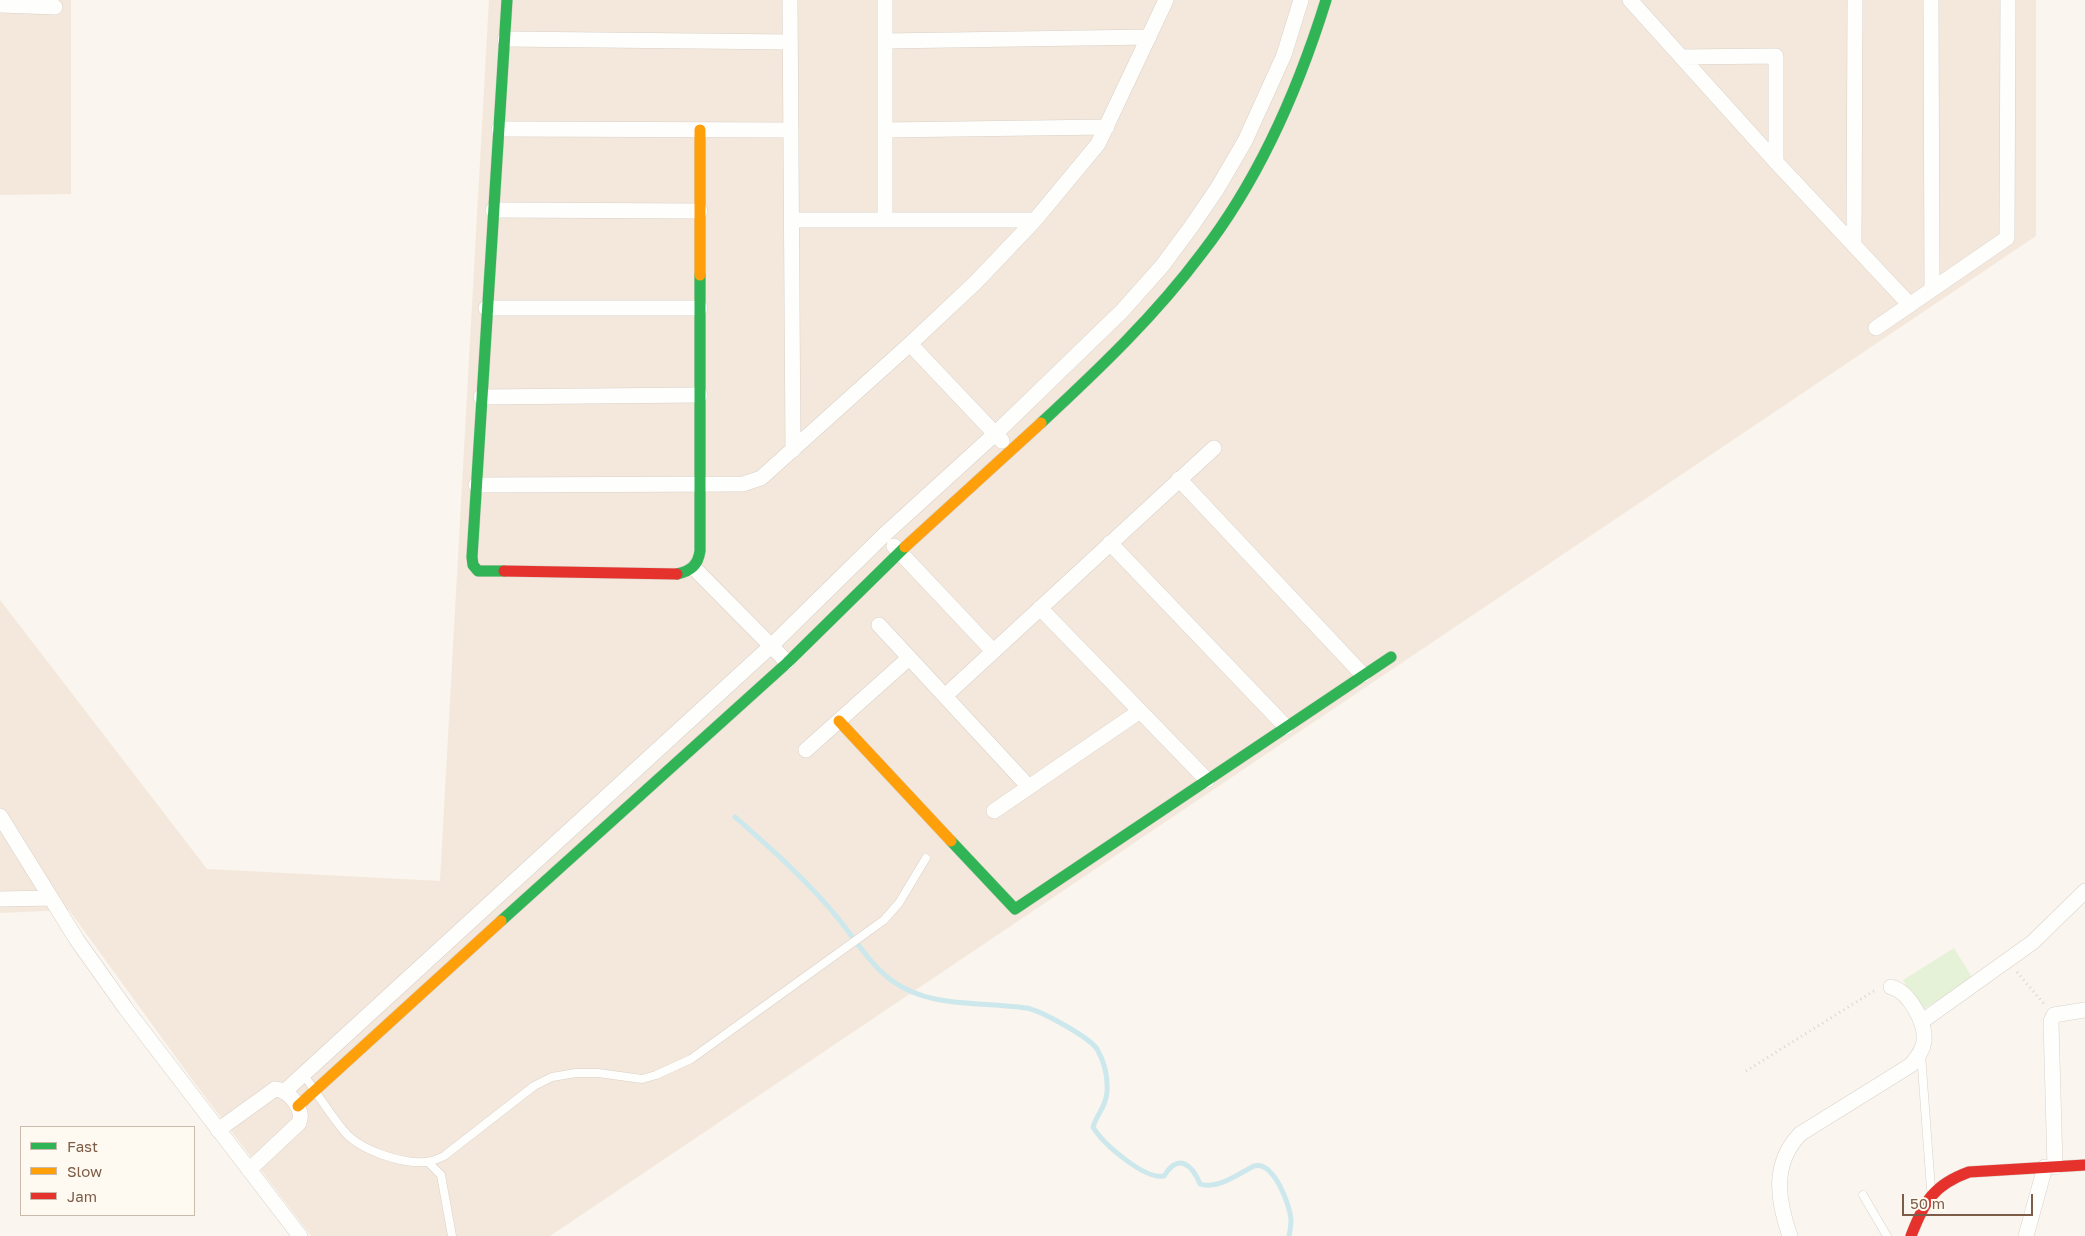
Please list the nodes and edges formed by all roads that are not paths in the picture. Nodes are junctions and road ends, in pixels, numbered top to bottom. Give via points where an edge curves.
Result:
1 (507, 0) edge
2 (790, 0) edge
3 (885, 0) edge
4 (1166, 0) edge
5 (1301, 0) edge
6 (1308, 0) edge
7 (1630, 0) edge
8 (1855, 0) edge
9 (1931, 0) edge
10 (2008, 0) edge
11 (1325, 3) edge
12 (0, 5) edge
13 (55, 7) dead end
14 (1149, 37) junction
15 (505, 39) junction
16 (885, 41) junction
17 (790, 42) junction
18 (1681, 57) junction
19 (1107, 127) junction
20 (499, 129) junction
21 (700, 130) junction
22 (791, 130) junction
23 (885, 130) junction
24 (1776, 162) junction
25 (1217, 189) junction
26 (1237, 202) junction
27 (493, 210) junction
28 (700, 211) junction
29 (792, 220) junction
30 (885, 220) junction
31 (1035, 220) junction
32 (1854, 245) junction
33 (1932, 289) junction
34 (1910, 305) junction
35 (486, 308) junction
36 (700, 308) junction
37 (1876, 328) dead end
38 (910, 344) junction
39 (700, 396) junction
40 (481, 397) junction
41 (995, 434) junction
42 (1214, 448) dead end
43 (794, 450) junction
44 (1011, 451) junction
45 (1180, 479) junction
46 (700, 484) junction
47 (476, 485) junction
48 (884, 536) junction
49 (1110, 543) junction
50 (900, 552) junction
51 (694, 568) junction
52 (1040, 608) junction
53 (879, 625) dead end
54 (771, 646) junction
55 (993, 651) junction
56 (1391, 657) dead end
57 (909, 658) junction
58 (787, 662) junction
59 (1363, 675) junction
60 (945, 696) junction
61 (1140, 711) junction
62 (838, 721) junction
63 (1286, 727) junction
64 (806, 750) dead end
65 (1207, 780) junction
66 (1029, 787) junction
67 (994, 810) dead end
68 (0, 816) edge
69 (926, 858) dead end
70 (2085, 892) edge
71 (51, 898) junction
72 (0, 899) edge
73 (1891, 987) road end
74 (2085, 1010) edge
75 (1921, 1022) junction
76 (1921, 1052) junction
77 (303, 1074) junction
78 (315, 1090) junction
79 (284, 1092) junction
80 (298, 1106) junction
81 (218, 1130) junction
82 (428, 1162) junction
83 (2085, 1165) edge
84 (2050, 1167) junction
85 (248, 1170) junction
86 (1931, 1194) junction
87 (1863, 1195) dead end
88 (300, 1236) edge
89 (452, 1236) edge
90 (1790, 1236) edge
91 (1887, 1236) edge
92 (1911, 1236) edge
93 (2026, 1236) edge

1 - 15 street
2 - 17 street
3 - 16 street
4 - 14 street
5 - 25 street via 1266,98
6 - 11 street
7 - 18 street
8 - 32 street
9 - 33 street
10 - 33 street via 2007,238
11 - 26 street via 1288,107
12 - 13 street
14 - 16 street
14 - 19 street
15 - 17 street
15 - 20 street
16 - 23 street
17 - 22 street
18 - 24 street
18 - 24 street via 1776,56
19 - 23 street
19 - 31 street via 1088,156
20 - 21 street
20 - 27 street
21 - 22 street
21 - 28 street
22 - 29 street
23 - 30 street
24 - 32 street
25 - 26 street
25 - 41 street via 1162,266 1122,311
26 - 44 street via 1180,281 1139,327
27 - 28 street
27 - 35 street
28 - 36 street
29 - 30 street
29 - 43 street
30 - 31 street
31 - 38 street
32 - 34 street
33 - 34 street
34 - 37 street
35 - 36 street
35 - 40 street
36 - 39 street
38 - 41 street
38 - 43 street
39 - 40 street
39 - 46 street
40 - 47 street
41 - 44 street
41 - 48 street
42 - 45 street
43 - 46 street via 766,474 749,483
44 - 50 street
45 - 49 street
45 - 59 street
46 - 47 street
46 - 51 street via 700,558
47 - 51 street via 472,557 478,571 673,574
48 - 50 street
48 - 54 street
49 - 52 street
49 - 63 street
50 - 55 street
50 - 58 street
51 - 54 street
52 - 55 street
52 - 61 street
53 - 57 street
54 - 58 street
54 - 77 street
55 - 60 street
56 - 59 street
57 - 60 street
57 - 62 street
58 - 78 street
59 - 63 street
60 - 66 street
61 - 65 street
61 - 66 street
62 - 64 street
62 - 65 street via 1014,910
63 - 65 street
66 - 67 street
68 - 71 street
69 - 82 lane via 899,903 884,920 691,1059 656,1076 642,1079 598,1074 552,1077 534,1086 444,1156
70 - 75 street via 2033,942
71 - 72 street
71 - 81 street via 126,1009
73 - 75 street via 1904,993
74 - 84 street via 2054,1015 2051,1021
75 - 76 street via 1924,1032
76 - 86 lane
76 - 90 street via 1911,1065 1800,1134 1788,1147 1780,1164 1780,1185
77 - 78 lane
77 - 79 street
78 - 80 street
78 - 82 lane via 344,1132 355,1142 390,1157
79 - 80 street
79 - 81 street via 271,1090
80 - 85 street via 299,1123
81 - 85 street
82 - 89 lane via 441,1175
83 - 84 street
84 - 86 street via 1969,1172 1952,1177
84 - 93 street
85 - 88 street
86 - 92 street via 1922,1207
87 - 91 lane

